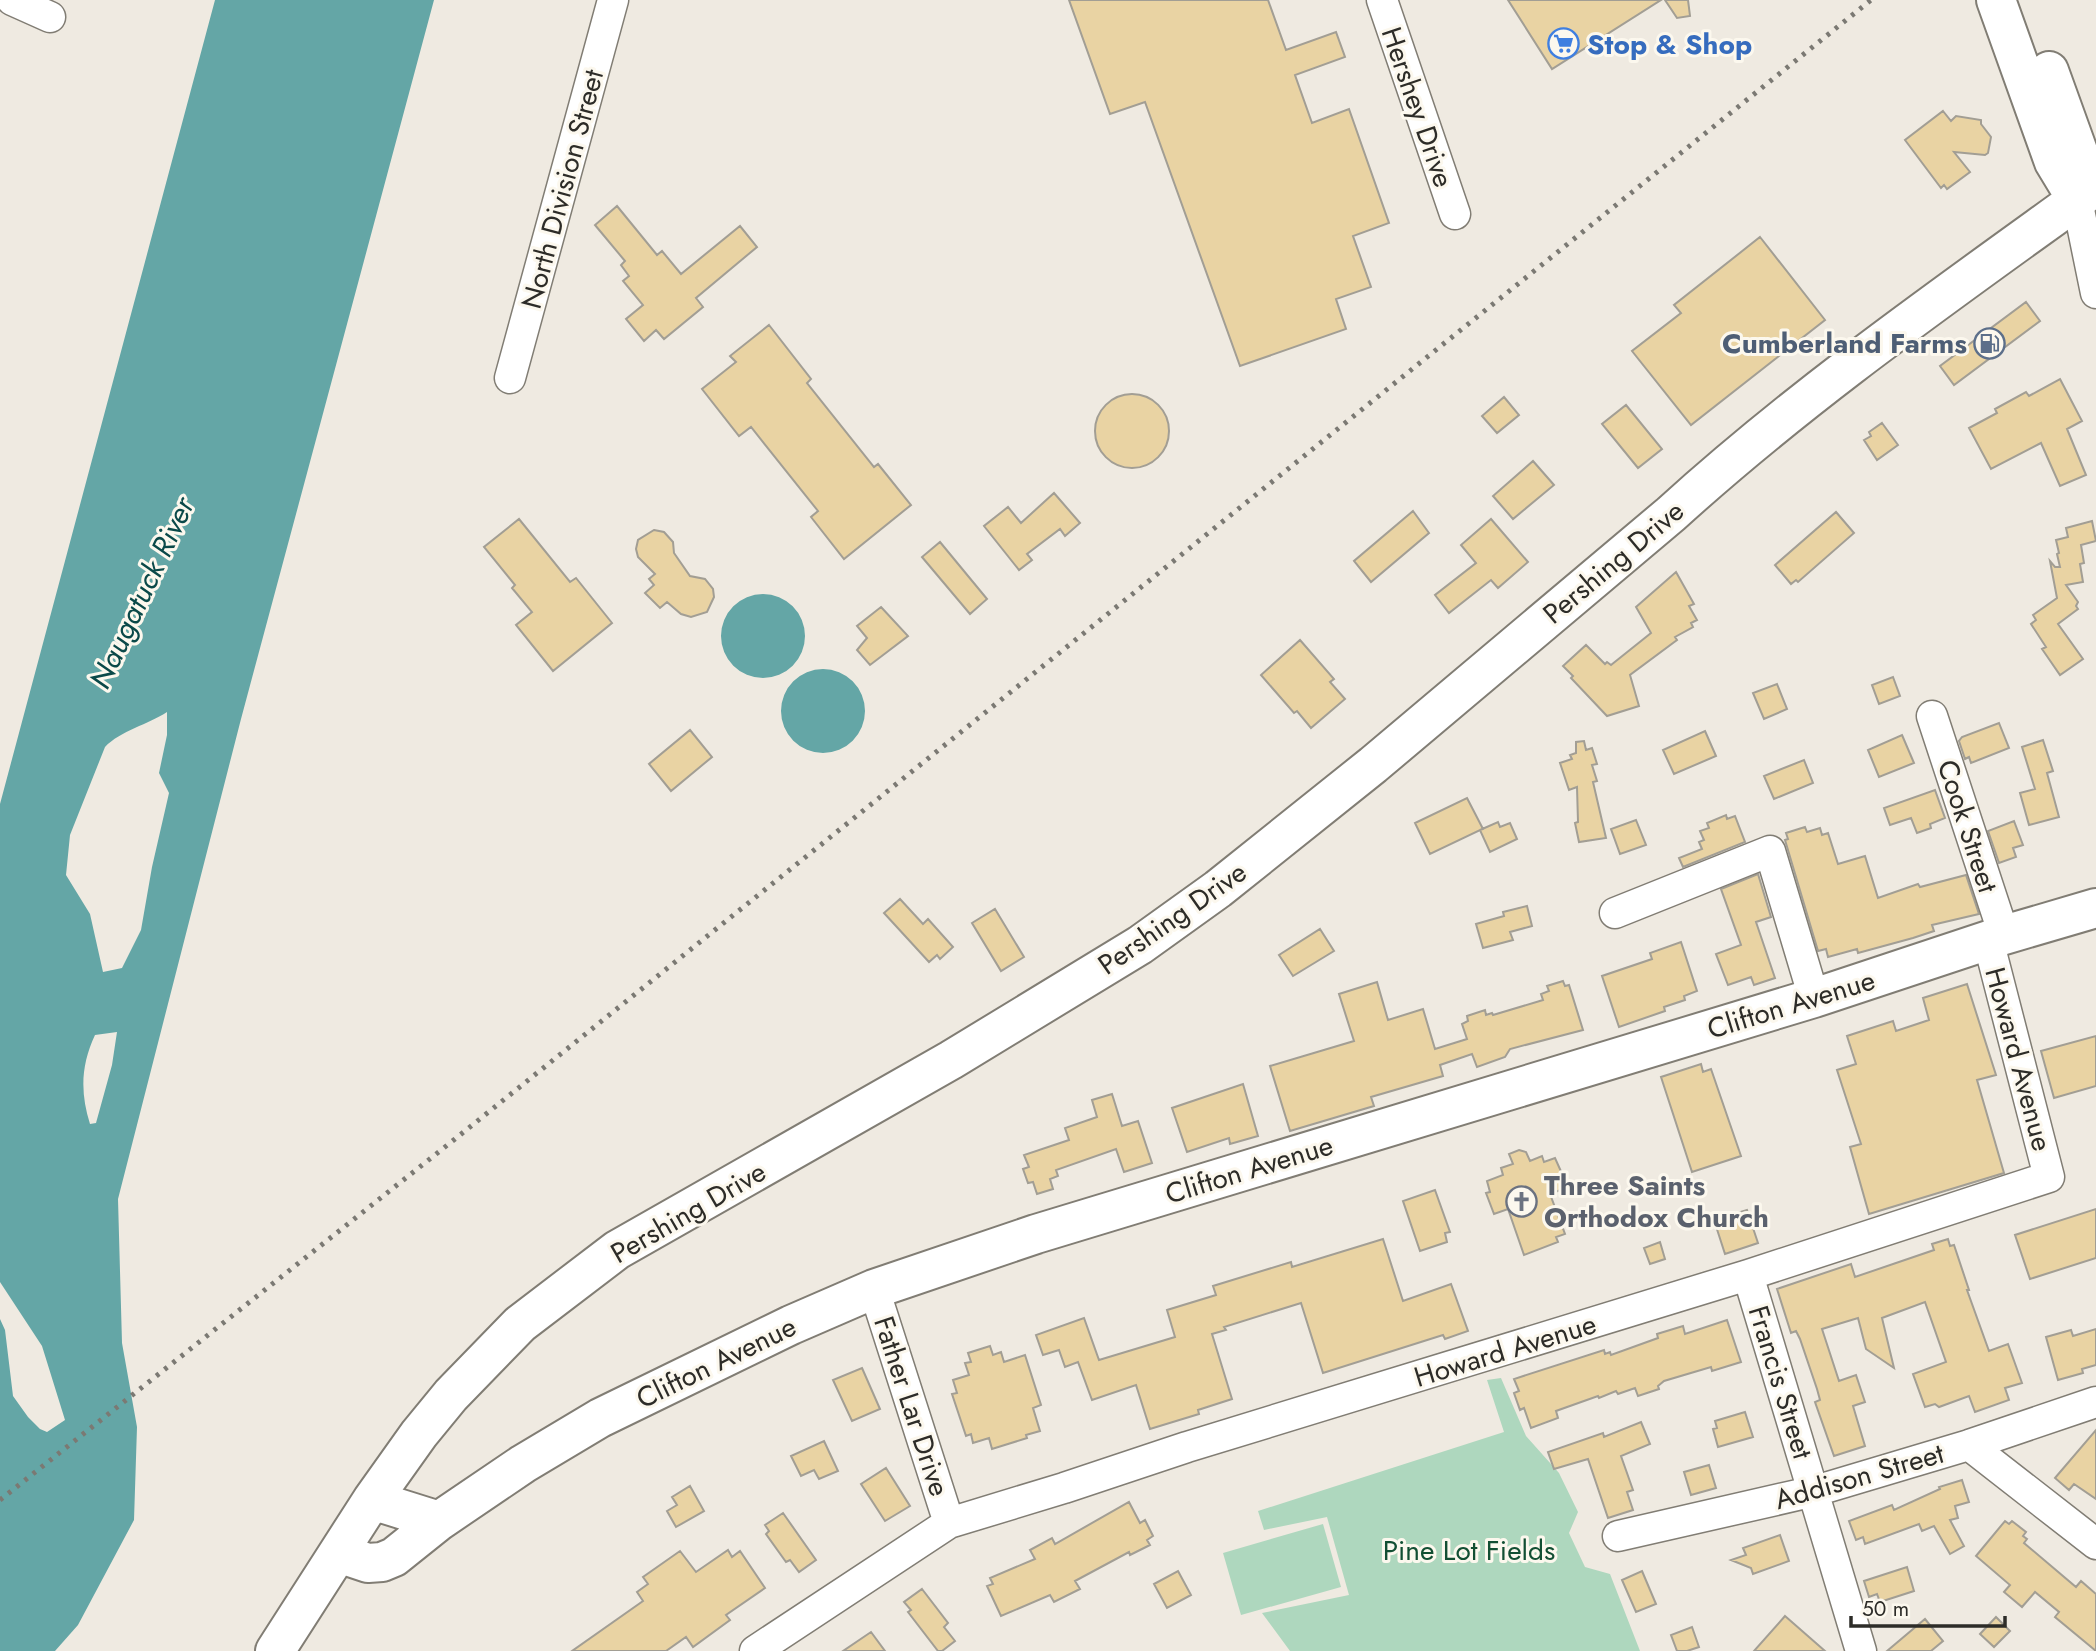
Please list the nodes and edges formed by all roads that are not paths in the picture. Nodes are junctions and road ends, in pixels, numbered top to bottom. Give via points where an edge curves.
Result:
1 (12, 0) edge
2 (613, 0) edge
3 (1382, 0) edge
4 (1996, 0) edge
5 (2022, 0) edge
6 (50, 17) dead end
7 (2087, 193) edge
8 (1455, 214) dead end
9 (2096, 293) edge
10 (510, 378) dead end
11 (1932, 716) dead end
12 (2096, 908) edge
13 (1615, 913) dead end
14 (1996, 938) junction
15 (1814, 998) junction
16 (1748, 1275) junction
17 (874, 1289) junction
18 (2096, 1402) edge
19 (1969, 1444) junction
20 (1815, 1491) junction
21 (372, 1500) junction
22 (439, 1521) junction
23 (949, 1522) junction
24 (1618, 1536) dead end
25 (2096, 1545) edge
26 (338, 1553) junction
27 (275, 1651) edge
28 (755, 1651) edge
29 (1861, 1651) edge

1 - 6 street
2 - 10 street, North Division Street
3 - 8 street, Hershey Drive
4 - 7 main road via 2054,162
5 - 7 main road via 2080,157
7 - 9 street
7 - 21 main road, Pershing Drive via 1889,334 1713,475 1382,757 1187,912 951,1060 617,1250 520,1324 451,1395
11 - 14 street, Cook Street
12 - 14 main road, Clifton Avenue
13 - 15 street via 1770,851
14 - 15 main road, Clifton Avenue
14 - 16 street, Howard Avenue via 2049,1177
15 - 17 main road, Clifton Avenue via 1036,1234
16 - 20 street, Francis Street
16 - 23 street, Howard Avenue
17 - 22 main road, Clifton Avenue via 600,1418
17 - 23 street, Father Lar Drive
18 - 19 street, Addison Street
19 - 20 street, Addison Street
19 - 25 street
20 - 24 street, Addison Street
20 - 29 street, Francis Street
21 - 22 main road
21 - 26 main road, Pershing Drive
22 - 26 main road, Clifton Avenue via 382,1562 368,1563
23 - 28 street, Howard Avenue
26 - 27 main road, Pershing Drive

